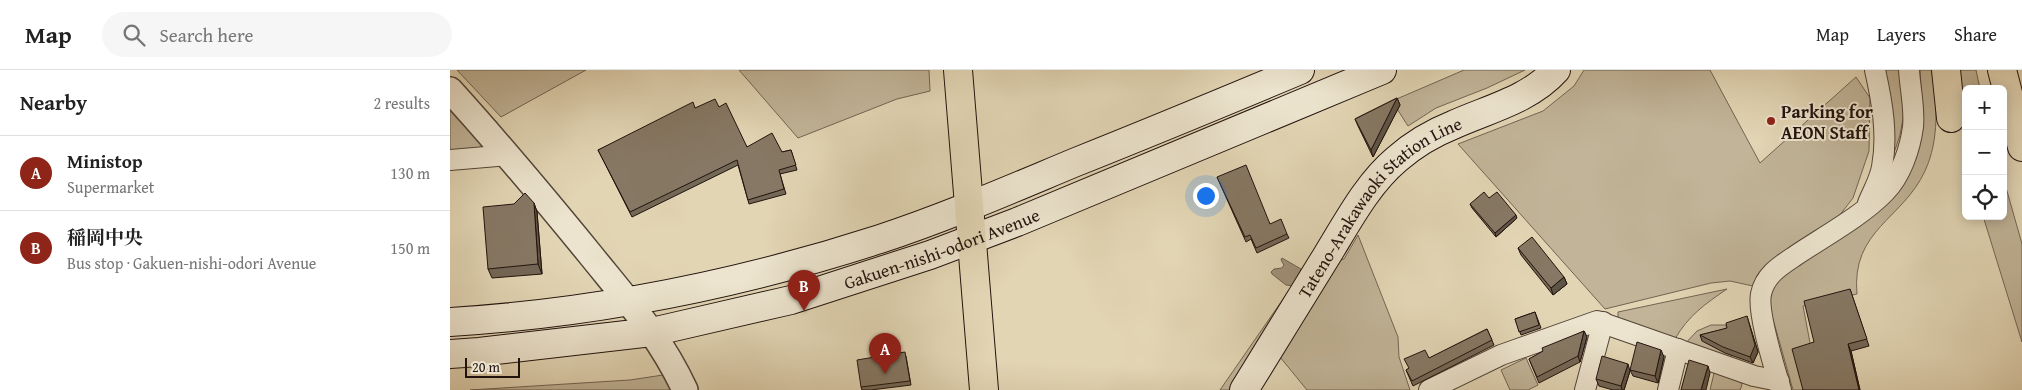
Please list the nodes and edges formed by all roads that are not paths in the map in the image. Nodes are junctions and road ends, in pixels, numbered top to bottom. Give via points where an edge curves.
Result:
1 (958, 70) edge
2 (1300, 70) edge
3 (1382, 70) edge
4 (1556, 70) edge
5 (1875, 70) edge
6 (1909, 70) edge
7 (1946, 70) edge
8 (2002, 70) edge
9 (450, 90) edge
10 (1951, 118) dead end
11 (2022, 147) edge
12 (509, 155) junction
13 (450, 160) edge
14 (969, 207) junction
15 (1866, 207) junction
16 (972, 239) junction
17 (630, 301) junction
18 (450, 322) edge
19 (1603, 322) junction
20 (652, 332) junction
21 (1678, 349) junction
22 (450, 354) edge
23 (1752, 383) edge
24 (1780, 385) edge
25 (685, 390) edge
26 (984, 390) edge
27 (1244, 390) edge
28 (1429, 390) edge
29 (1585, 390) edge
30 (1668, 390) edge

1 - 14 highway
2 - 14 main road, Gakuen-nishi-odori Avenue
3 - 16 main road, Gakuen-nishi-odori Avenue
4 - 27 main road, Tateno-Arakawaoki Station Line via 1524,96 1452,125 1397,159 1374,183 1346,225
5 - 15 street via 1882,101 1884,141 1882,168
6 - 15 street via 1913,125 1907,153 1886,192
7 - 10 highway
8 - 11 highway
9 - 12 street
12 - 13 street
12 - 17 street
14 - 16 highway
14 - 17 main road, Gakuen-nishi-odori Avenue via 880,239 802,262
15 - 24 street via 1776,269 1765,282 1761,293 1761,312
16 - 20 main road, Gakuen-nishi-odori Avenue via 930,256 791,300
16 - 26 highway
17 - 18 main road, Gakuen-nishi-odori Avenue via 585,309
17 - 20 street
19 - 21 street
19 - 28 street via 1585,324 1501,355
19 - 29 street
20 - 22 main road, Gakuen-nishi-odori Avenue
20 - 25 street via 672,361
21 - 23 street
21 - 30 street
23 - 24 street

